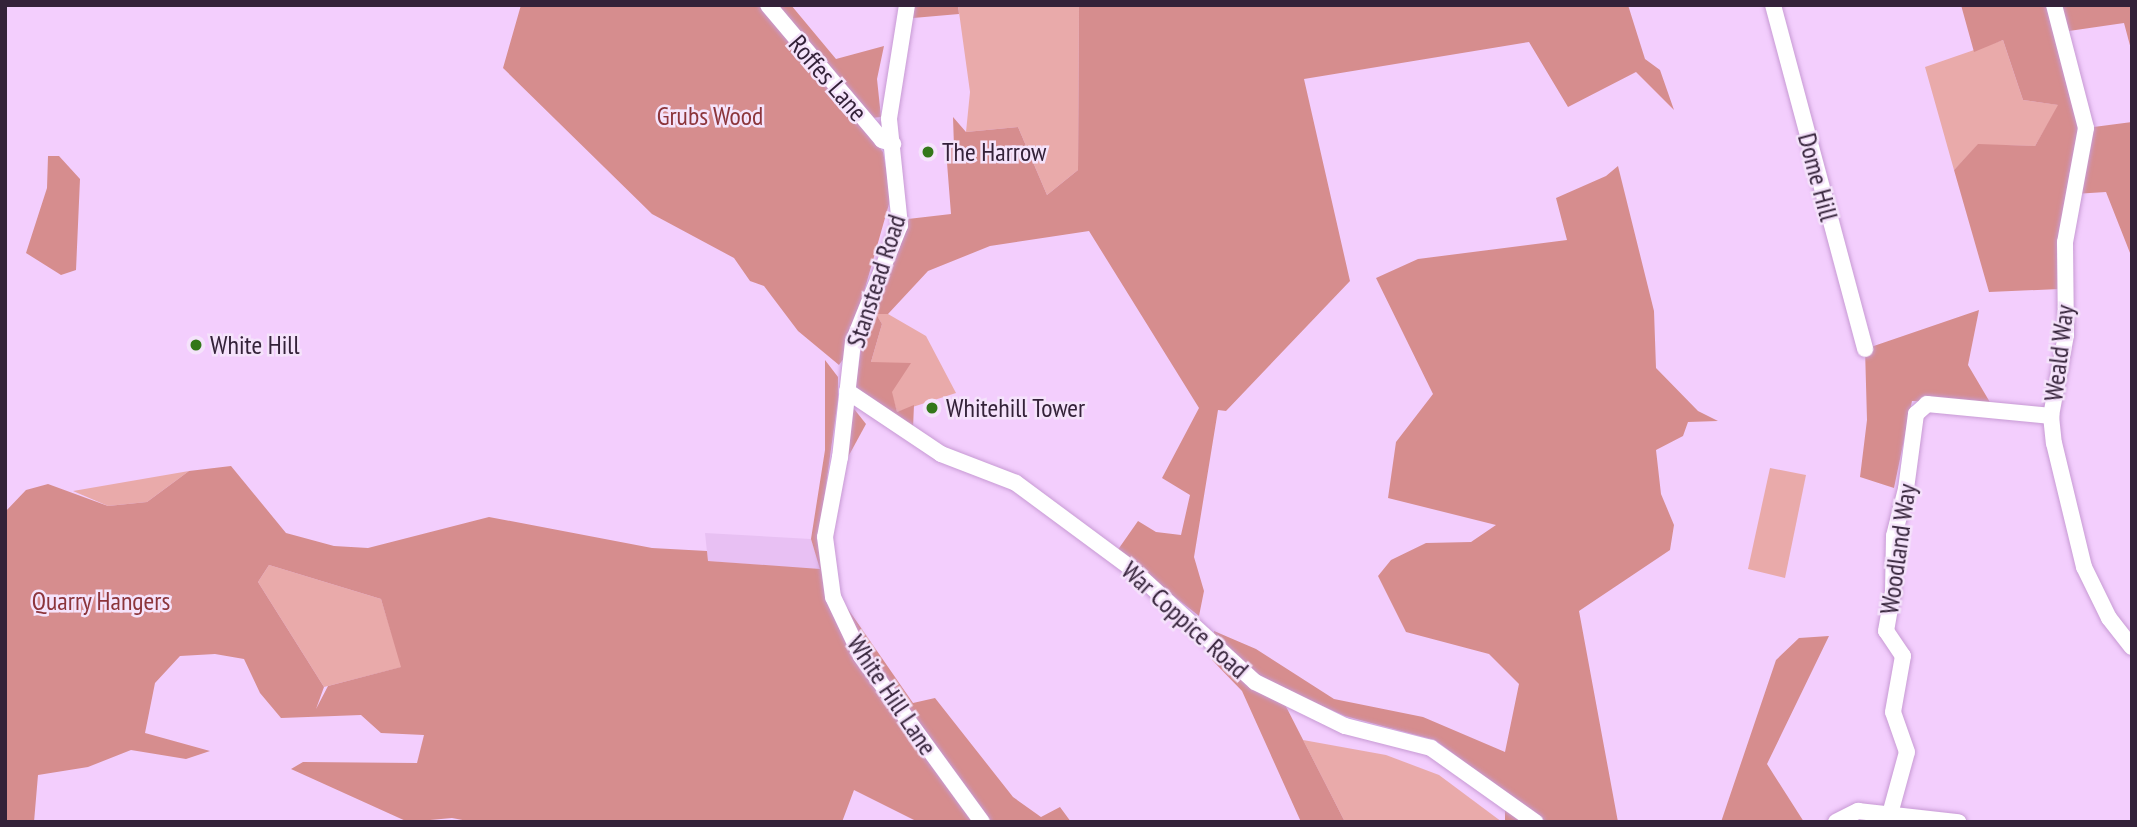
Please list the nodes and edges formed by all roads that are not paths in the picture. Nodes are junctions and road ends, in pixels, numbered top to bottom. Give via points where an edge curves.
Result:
1 (768, 5) edge
2 (906, 5) edge
3 (1773, 5) edge
4 (2054, 5) edge
5 (893, 144) junction
6 (1865, 349) dead end
7 (847, 391) junction
8 (2051, 416) junction
9 (2132, 647) edge
10 (1890, 814) junction
11 (982, 822) edge
12 (1535, 822) edge
13 (1836, 822) edge
14 (1958, 822) edge

1 - 5 street, Roffes Lane via 882,140
2 - 5 street, Stanstead Road via 890,108
3 - 6 street, Dome Hill
4 - 8 street, Weald Way via 2086,128 2064,242 2062,362
5 - 7 street, Stanstead Road via 900,225 853,342
7 - 11 street, White Hill Lane via 825,537 833,597 860,656
7 - 12 street, War Coppice Road via 941,454 1016,483 1131,569 1255,682 1345,726 1431,748
8 - 9 street, Weald Way via 2084,567 2109,618
8 - 10 street, Woodland Way via 1927,404 1916,414 1894,536 1893,593 1886,631 1903,656 1893,712 1907,751
10 - 13 street via 1858,811
10 - 14 street

